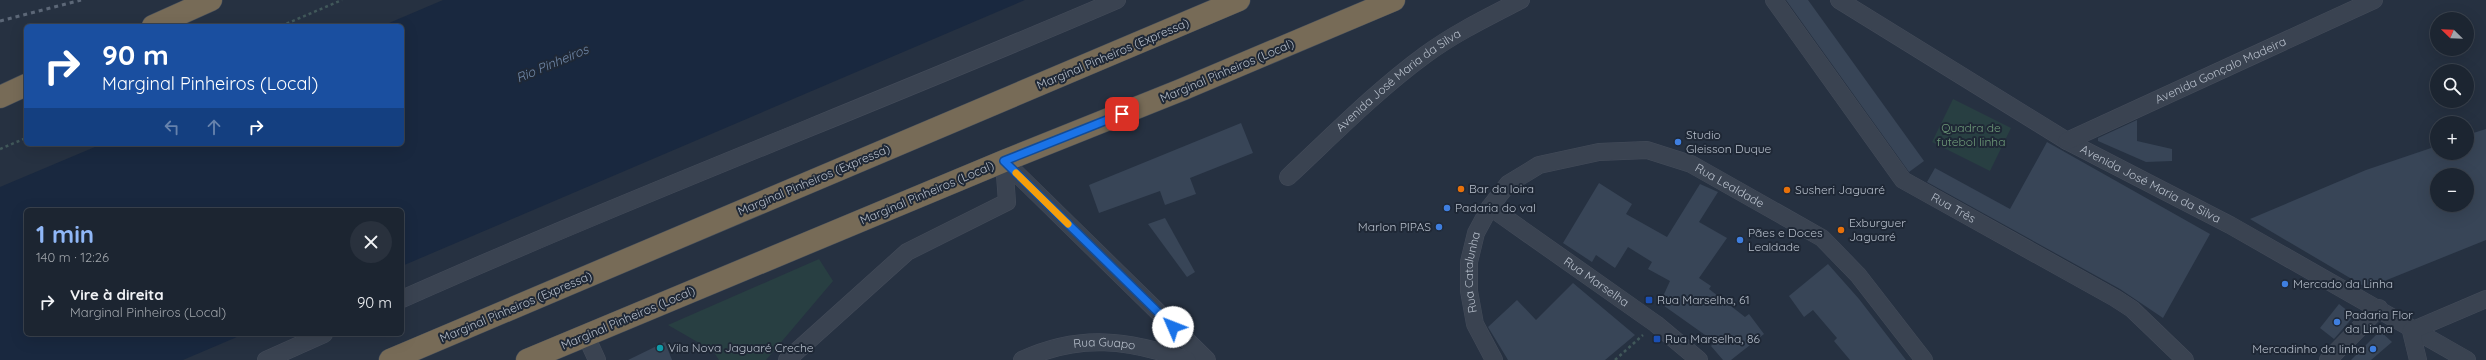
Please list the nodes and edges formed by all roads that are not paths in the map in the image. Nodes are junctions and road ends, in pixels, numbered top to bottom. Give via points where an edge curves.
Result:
1 (211, 0) edge
2 (1117, 0) edge
3 (1239, 0) edge
4 (1394, 0) edge
5 (1521, 0) edge
6 (1774, 0) edge
7 (1839, 0) edge
8 (2374, 0) edge
9 (157, 24) edge
10 (24, 86) edge
11 (0, 97) edge
12 (2067, 141) junction
13 (1004, 161) junction
14 (1288, 177) dead end
15 (1490, 208) junction
16 (404, 299) edge
17 (2486, 300) edge
18 (2379, 308) junction
19 (2413, 330) junction
20 (320, 336) edge
21 (586, 336) junction
22 (266, 360) edge
23 (390, 360) edge
24 (527, 360) edge
25 (597, 360) edge
26 (788, 360) edge
27 (1022, 360) edge
28 (1187, 360) edge
29 (1207, 360) edge
30 (1494, 360) edge
31 (1699, 360) edge
32 (1924, 360) edge
33 (2185, 360) edge
34 (2328, 360) edge
35 (2418, 360) edge
36 (2467, 360) edge

1 - 9 highway
2 - 16 street via 958,69 640,197
3 - 23 highway, Marginal Pinheiros (Expressa)
4 - 13 highway, Marginal Pinheiros (Local)
5 - 14 street, Avenida José Maria da Silva via 1426,54 1383,88
6 - 33 street, Rua Três via 1903,180 2115,298 2132,309
7 - 12 street, Avenida José Maria da Silva
8 - 12 street, Avenida Gonçalo Madeira
10 - 11 highway
12 - 18 street, Avenida José Maria da Silva via 2230,224 2310,272
13 - 21 highway, Marginal Pinheiros (Local)
13 - 26 street via 1007,202 907,252
13 - 29 street
15 - 30 street, Rua Catalunha via 1476,233 1468,262 1469,291 1475,324
15 - 31 street, Rua Marselha via 1656,324
15 - 32 street, Rua Lealdade via 1508,184 1539,165 1572,156 1647,150 1691,164 1822,238 1858,275
17 - 19 street
18 - 19 street, Avenida José Maria da Silva
18 - 34 street
19 - 35 street via 2411,331
19 - 36 street, Avenida José Maria da Silva
20 - 22 street
21 - 24 highway, Marginal Pinheiros (Local)
21 - 25 street
27 - 28 street, Rua Guapo via 1051,349 1107,341 1134,345

